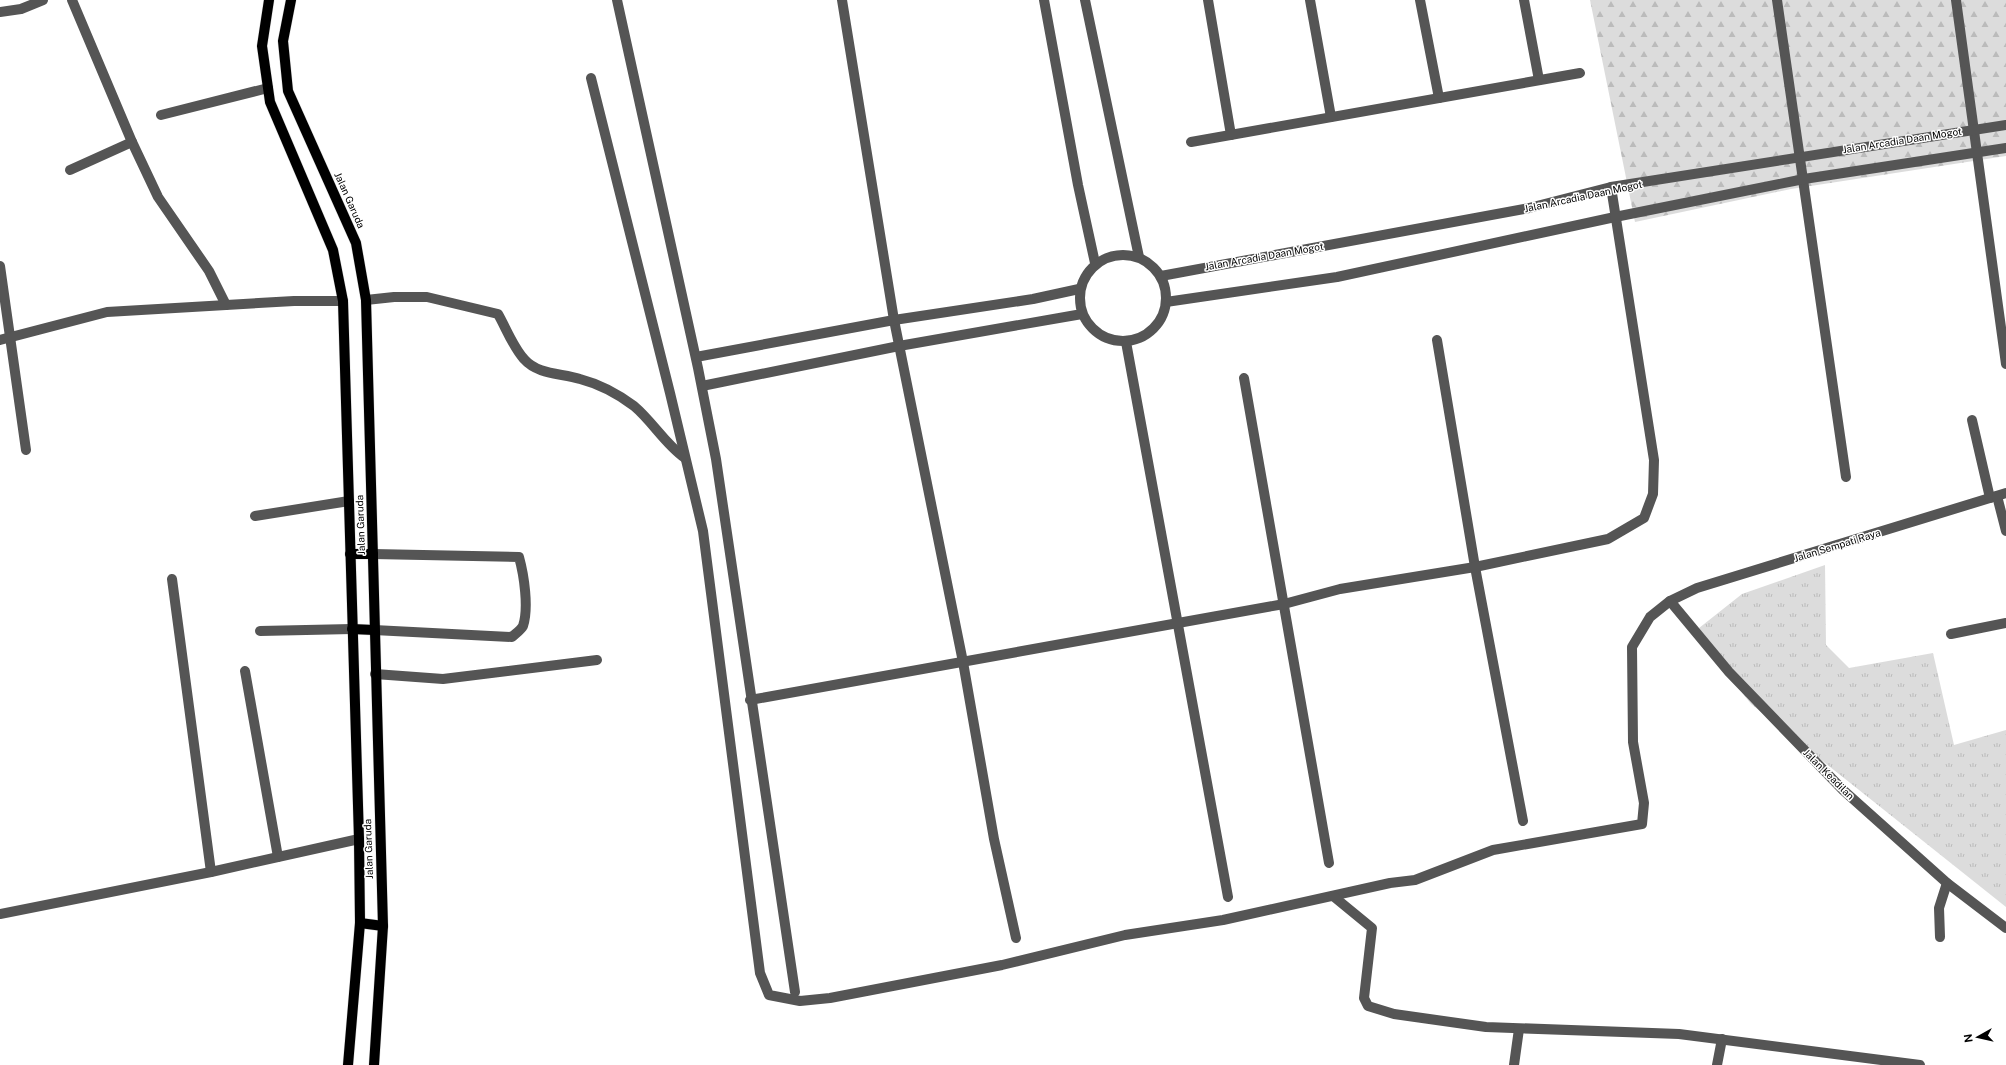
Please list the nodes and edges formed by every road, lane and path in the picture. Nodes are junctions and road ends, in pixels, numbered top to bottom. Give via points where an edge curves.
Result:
1 (43, 0) edge
2 (72, 0) edge
3 (269, 0) edge
4 (291, 0) edge
5 (617, 0) edge
6 (842, 0) edge
7 (1044, 0) edge
8 (1085, 0) edge
9 (1208, 0) edge
10 (1310, 0) edge
11 (1420, 0) edge
12 (1524, 0) edge
13 (1777, 0) edge
14 (1956, 0) edge
15 (0, 12) edge
16 (1580, 73) dead end
17 (592, 78) dead end
18 (1539, 80) junction
19 (268, 88) junction
20 (1438, 98) junction
21 (161, 115) dead end
22 (1331, 117) junction
23 (2006, 125) edge
24 (1974, 129) junction
25 (1231, 135) junction
26 (132, 142) junction
27 (1191, 142) dead end
28 (2006, 148) edge
29 (1977, 153) junction
30 (1799, 157) junction
31 (70, 170) dead end
32 (1804, 179) junction
33 (1611, 187) junction
34 (1615, 217) junction
35 (1139, 257) junction
36 (1096, 263) junction
37 (0, 266) edge
38 (1161, 276) junction
39 (1079, 289) junction
40 (366, 300) junction
41 (343, 301) junction
42 (1166, 302) junction
43 (226, 305) junction
44 (1082, 314) junction
45 (894, 320) junction
46 (11, 338) junction
47 (0, 340) edge
48 (1437, 340) dead end
49 (1126, 342) junction
50 (899, 346) junction
51 (696, 357) junction
52 (2006, 364) edge
53 (1244, 378) dead end
54 (702, 386) junction
55 (1972, 420) dead end
56 (26, 450) dead end
57 (685, 458) junction
58 (1846, 477) dead end
59 (1998, 496) edge
60 (349, 501) junction
61 (255, 516) dead end
62 (2006, 531) edge
63 (350, 554) junction
64 (373, 554) junction
65 (1476, 567) junction
66 (172, 579) dead end
67 (1670, 601) junction
68 (1284, 604) junction
69 (2006, 622) edge
70 (1179, 623) junction
71 (352, 629) junction
72 (374, 630) junction
73 (260, 631) dead end
74 (1951, 634) dead end
75 (597, 660) dead end
76 (963, 662) junction
77 (245, 671) dead end
78 (375, 674) junction
79 (750, 700) junction
80 (1523, 821) dead end
81 (359, 838) junction
82 (278, 857) junction
83 (1329, 863) dead end
84 (211, 872) junction
85 (1947, 883) junction
86 (1333, 896) junction
87 (1228, 897) dead end
88 (0, 914) edge
89 (0, 922) edge
90 (360, 923) junction
91 (383, 926) junction
92 (2006, 928) edge
93 (1940, 937) dead end
94 (1016, 938) dead end
95 (795, 992) dead end
96 (1519, 1029) junction
97 (1722, 1039) junction
98 (348, 1065) edge
99 (374, 1065) edge
100 (1514, 1065) edge
101 (1717, 1065) edge
102 (1920, 1065) edge

1 - 15 street via 21,9
2 - 26 street
3 - 19 main road, Jalan Garuda via 262,46
4 - 40 main road, Jalan Garuda via 283,41 288,91 356,243
5 - 51 street
6 - 45 street
7 - 36 street via 1078,185
8 - 35 street
9 - 25 street
10 - 22 street
11 - 20 street
12 - 18 street
13 - 30 street
14 - 24 street
16 - 18 street
17 - 57 street
18 - 20 street
19 - 21 street
19 - 41 main road, Jalan Garuda via 270,102 333,250
20 - 22 street
22 - 25 street
23 - 24 street, Jalan Arcadia Daan Mogot
24 - 29 street
24 - 30 street, Jalan Arcadia Daan Mogot
25 - 27 street
26 - 31 street
26 - 43 street via 158,197 209,271
28 - 29 street
29 - 32 street
29 - 52 street
30 - 32 street
30 - 33 street, Jalan Arcadia Daan Mogot
32 - 34 street
32 - 58 street
33 - 34 street
33 - 38 street, Jalan Arcadia Daan Mogot via 1529,208
34 - 42 street via 1337,277
34 - 65 street via 1654,460 1653,494 1644,518 1608,539
35 - 36 street via 1124,254 1109,256
35 - 38 street via 1151,264
36 - 39 street via 1085,274
37 - 46 street
38 - 42 street
39 - 44 street
39 - 45 street via 1033,299
40 - 57 street via 428,297 498,314 524,359 536,368 555,375 579,379 608,390 634,407
40 - 64 main road, Jalan Garuda
41 - 43 street
41 - 60 main road, Jalan Garuda
42 - 49 street via 1160,321 1145,336
43 - 46 street via 107,312
44 - 49 street via 1092,330 1108,340
44 - 50 street
45 - 50 street
45 - 51 street
46 - 47 street
46 - 56 street
48 - 65 street
49 - 70 street
50 - 54 street
50 - 76 street
51 - 54 street
53 - 68 street
54 - 79 street via 716,459
55 - 59 street
57 - 86 street via 703,531 760,972 769,996 800,1001 830,998 1002,965 1125,935 1223,920
59 - 62 street
59 - 67 street, Jalan Sempati Raya via 1697,588
60 - 61 street
60 - 63 main road, Jalan Garuda
63 - 64 main road
63 - 71 main road, Jalan Garuda
64 - 72 main road, Jalan Garuda
64 - 72 street via 518,557 522,567 526,609 522,628 512,637
65 - 68 street via 1340,590
65 - 80 street
66 - 84 street
67 - 85 street, Jalan Keadilan via 1729,672 1843,790
67 - 86 street, Jalan Sempati Raya via 1650,617 1632,647 1633,742 1644,803 1642,824 1493,850 1415,880
68 - 70 street
68 - 83 street
69 - 74 street
70 - 76 street
70 - 87 street
71 - 72 main road
71 - 73 street
71 - 81 main road, Jalan Garuda
72 - 78 main road, Jalan Garuda
75 - 78 street via 443,678
76 - 79 street
76 - 94 street via 994,839
77 - 82 street
78 - 91 main road, Jalan Garuda
79 - 95 street
81 - 82 street
81 - 90 main road, Jalan Garuda
82 - 84 street
84 - 88 street
85 - 92 street, Jalan Keadilan
85 - 93 street via 1939,908
86 - 96 street via 1372,928 1364,998 1368,1006 1394,1014
88 - 89 street
90 - 91 main road
90 - 98 main road, Jalan Garuda
91 - 99 main road, Jalan Garuda
96 - 97 street via 1651,1033
96 - 100 street
97 - 101 street
97 - 102 street

